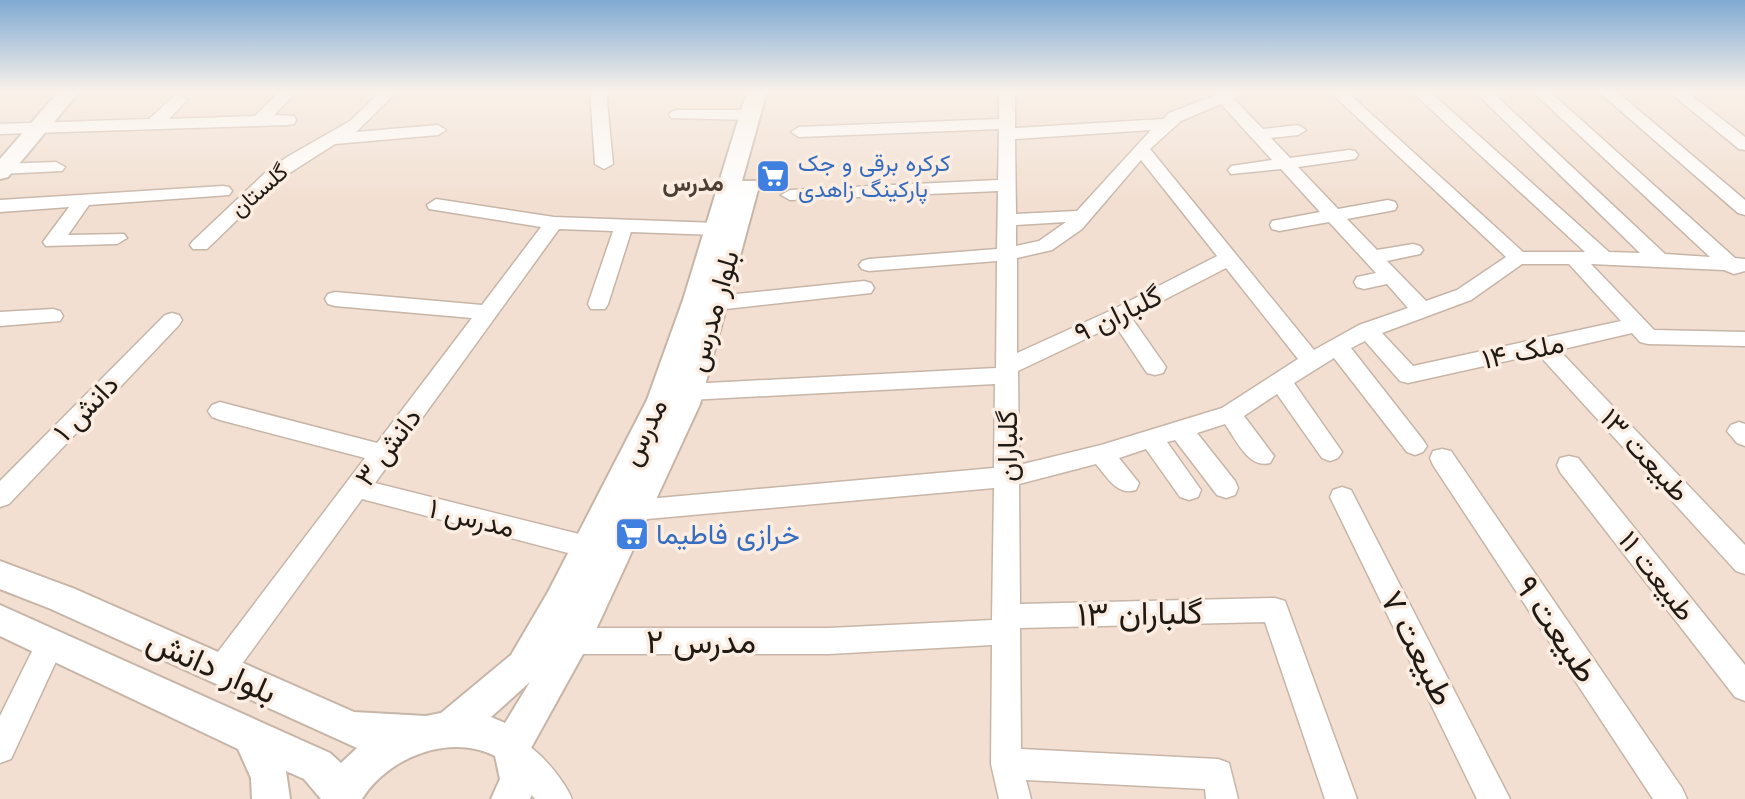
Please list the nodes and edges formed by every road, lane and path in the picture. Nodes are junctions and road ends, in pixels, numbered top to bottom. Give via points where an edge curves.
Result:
1 (86, 128) edge
2 (350, 128) edge
3 (601, 128) edge
4 (750, 128) edge
5 (760, 128) edge
6 (1104, 128) edge
7 (1163, 128) edge
8 (1252, 128) edge
9 (1377, 128) edge
10 (1460, 128) edge
11 (1522, 128) edge
12 (1580, 128) edge
13 (1651, 128) edge
14 (1723, 128) edge
15 (0, 129) edge
16 (1007, 129) junction
17 (36, 130) junction
18 (438, 130) dead end
19 (1298, 130) dead end
20 (1609, 130) dead end
21 (799, 132) dead end
22 (1564, 132) dead end
23 (1584, 132) junction
24 (1258, 135) junction
25 (332, 139) junction
26 (1739, 141) edge
27 (1141, 149) junction
28 (1349, 155) dead end
29 (1286, 163) junction
30 (604, 164) dead end
31 (56, 167) dead end
32 (1, 170) edge
33 (1237, 170) dead end
34 (740, 184) junction
35 (1007, 185) junction
36 (223, 191) dead end
37 (790, 195) dead end
38 (84, 200) junction
39 (436, 205) dead end
40 (0, 206) edge
41 (1388, 206) dead end
42 (1745, 209) edge
43 (1081, 216) junction
44 (1334, 216) junction
45 (1007, 220) junction
46 (554, 223) junction
47 (624, 225) junction
48 (1279, 225) dead end
49 (717, 229) junction
50 (117, 238) dead end
51 (200, 245) dead end
52 (1413, 250) dead end
53 (1007, 254) junction
54 (1372, 257) junction
55 (1229, 258) junction
56 (1518, 258) junction
57 (1575, 259) junction
58 (1605, 259) junction
59 (1660, 261) junction
60 (869, 265) dead end
61 (1740, 269) edge
62 (1391, 277) junction
63 (1364, 282) dead end
64 (864, 289) dead end
65 (335, 299) dead end
66 (717, 303) junction
67 (598, 304) dead end
68 (1422, 310) junction
69 (488, 312) junction
70 (1119, 315) junction
71 (53, 316) dead end
72 (0, 318) edge
73 (172, 320) dead end
74 (1367, 330) junction
75 (1643, 331) junction
76 (1745, 339) edge
77 (1337, 346) junction
78 (1544, 347) junction
79 (1311, 361) junction
80 (1155, 367) dead end
81 (1007, 371) junction
82 (1280, 381) junction
83 (690, 392) junction
84 (219, 411) dead end
85 (1230, 414) junction
86 (1180, 429) junction
87 (1151, 438) junction
88 (1415, 446) dead end
89 (1330, 452) dead end
90 (383, 454) junction
91 (1101, 454) junction
92 (1262, 456) dead end
93 (1442, 458) dead end
94 (1569, 465) dead end
95 (1007, 477) junction
96 (1127, 483) dead end
97 (357, 488) junction
98 (1226, 488) dead end
99 (1189, 490) dead end
100 (0, 497) edge
101 (1342, 497) dead end
102 (636, 510) junction
103 (587, 547) junction
104 (1745, 563) edge
105 (0, 575) edge
106 (0, 620) edge
107 (1006, 624) junction
108 (573, 641) junction
109 (829, 641) joint
110 (51, 642) junction
111 (221, 670) junction
112 (1745, 687) edge
113 (440, 731) junction
114 (251, 735) junction
115 (2, 739) edge
116 (513, 748) junction
117 (1006, 764) junction
118 (1220, 786) edge
119 (342, 795) edge
120 (271, 799) edge
121 (510, 799) edge
122 (556, 799) edge
123 (1003, 799) edge
124 (1015, 799) edge
125 (1341, 799) edge
126 (1494, 799) edge
127 (1671, 799) edge

1 - 17 street
2 - 25 street, گلستان
3 - 30 street
4 - 34 main road, مدرس
5 - 34 main road, بلوار مدرس
6 - 16 street
7 - 27 street
8 - 24 street
9 - 56 street
10 - 58 street
11 - 59 street
12 - 23 street
13 - 42 street
14 - 26 street
15 - 17 street
16 - 21 street
16 - 35 street, گلباران
17 - 32 main road
18 - 25 street
19 - 24 street
20 - 23 street
22 - 23 street
23 - 61 street
24 - 29 street
25 - 51 street, گلستان via 271,177
27 - 43 street
27 - 55 street
28 - 29 street
29 - 33 street
29 - 44 street
31 - 32 street
34 - 49 main road, مدرس
34 - 66 main road, بلوار مدرس
35 - 37 street
35 - 45 street, گلباران
36 - 38 street
38 - 40 street
38 - 50 street via 53,242
39 - 46 street
41 - 44 street
43 - 45 street
43 - 53 street via 1045,246
44 - 48 street
44 - 54 street
45 - 53 street, گلباران
46 - 47 street
46 - 69 street, دانش ۳
47 - 49 street
47 - 67 street
49 - 103 main road, مدرس via 661,400
52 - 54 street
53 - 60 street
53 - 81 street, گلباران
54 - 62 street
55 - 70 street, ۹ گلباران
55 - 79 street
56 - 57 street
56 - 68 street via 1464,295
57 - 58 street
57 - 75 street
58 - 59 street
59 - 61 street
62 - 63 street
62 - 68 street
64 - 66 street
65 - 69 street
66 - 83 main road, بلوار مدرس
68 - 74 street
69 - 90 street, دانش ۳
70 - 80 street
70 - 81 street, ۹ گلباران
71 - 72 street
73 - 100 street, دانش ۱
74 - 77 street
74 - 78 street, ملک ۱۴ via 1408,375
75 - 76 street, ملک ۱۴
75 - 78 street, ملک ۱۴
77 - 79 street
77 - 88 street
78 - 104 street, طبیعت ۱۳
79 - 82 street
81 - 83 street
81 - 95 street, گلباران
82 - 85 street
82 - 89 street
83 - 102 main road, بلوار مدرس
84 - 90 street
85 - 86 street
85 - 92 street
86 - 87 street
86 - 98 street
87 - 91 street
87 - 99 street
90 - 97 street, دانش ۳
91 - 95 street
91 - 96 street
93 - 127 street, طبیعت ۹
94 - 112 street, طبیعت ۱۱
95 - 102 street
95 - 107 street, گلباران
97 - 103 street, مدرس ۱
97 - 111 street, دانش ۳
101 - 126 street, طبیعت ۷
102 - 108 main road, بلوار مدرس
103 - 113 main road, مدرس via 523,666
105 - 111 main road, بلوار دانش
106 - 110 main road, بلوار دانش
107 - 109 street, ۱۳ گلباران
107 - 117 street, گلباران
107 - 125 street, ۱۳ گلباران via 1275,610
108 - 109 street, مدرس ۲
108 - 116 main road, بلوار مدرس
110 - 114 main road, بلوار دانش
110 - 115 street
111 - 113 main road, بلوار دانش via 352,729
113 - 116 main road, بلوار دانش via 480,731
113 - 119 main road via 378,753
114 - 119 main road, بلوار دانش via 317,766
114 - 120 main road via 270,778
116 - 121 main road via 519,780
116 - 122 street
117 - 118 street
117 - 123 street
117 - 124 street, گلباران

